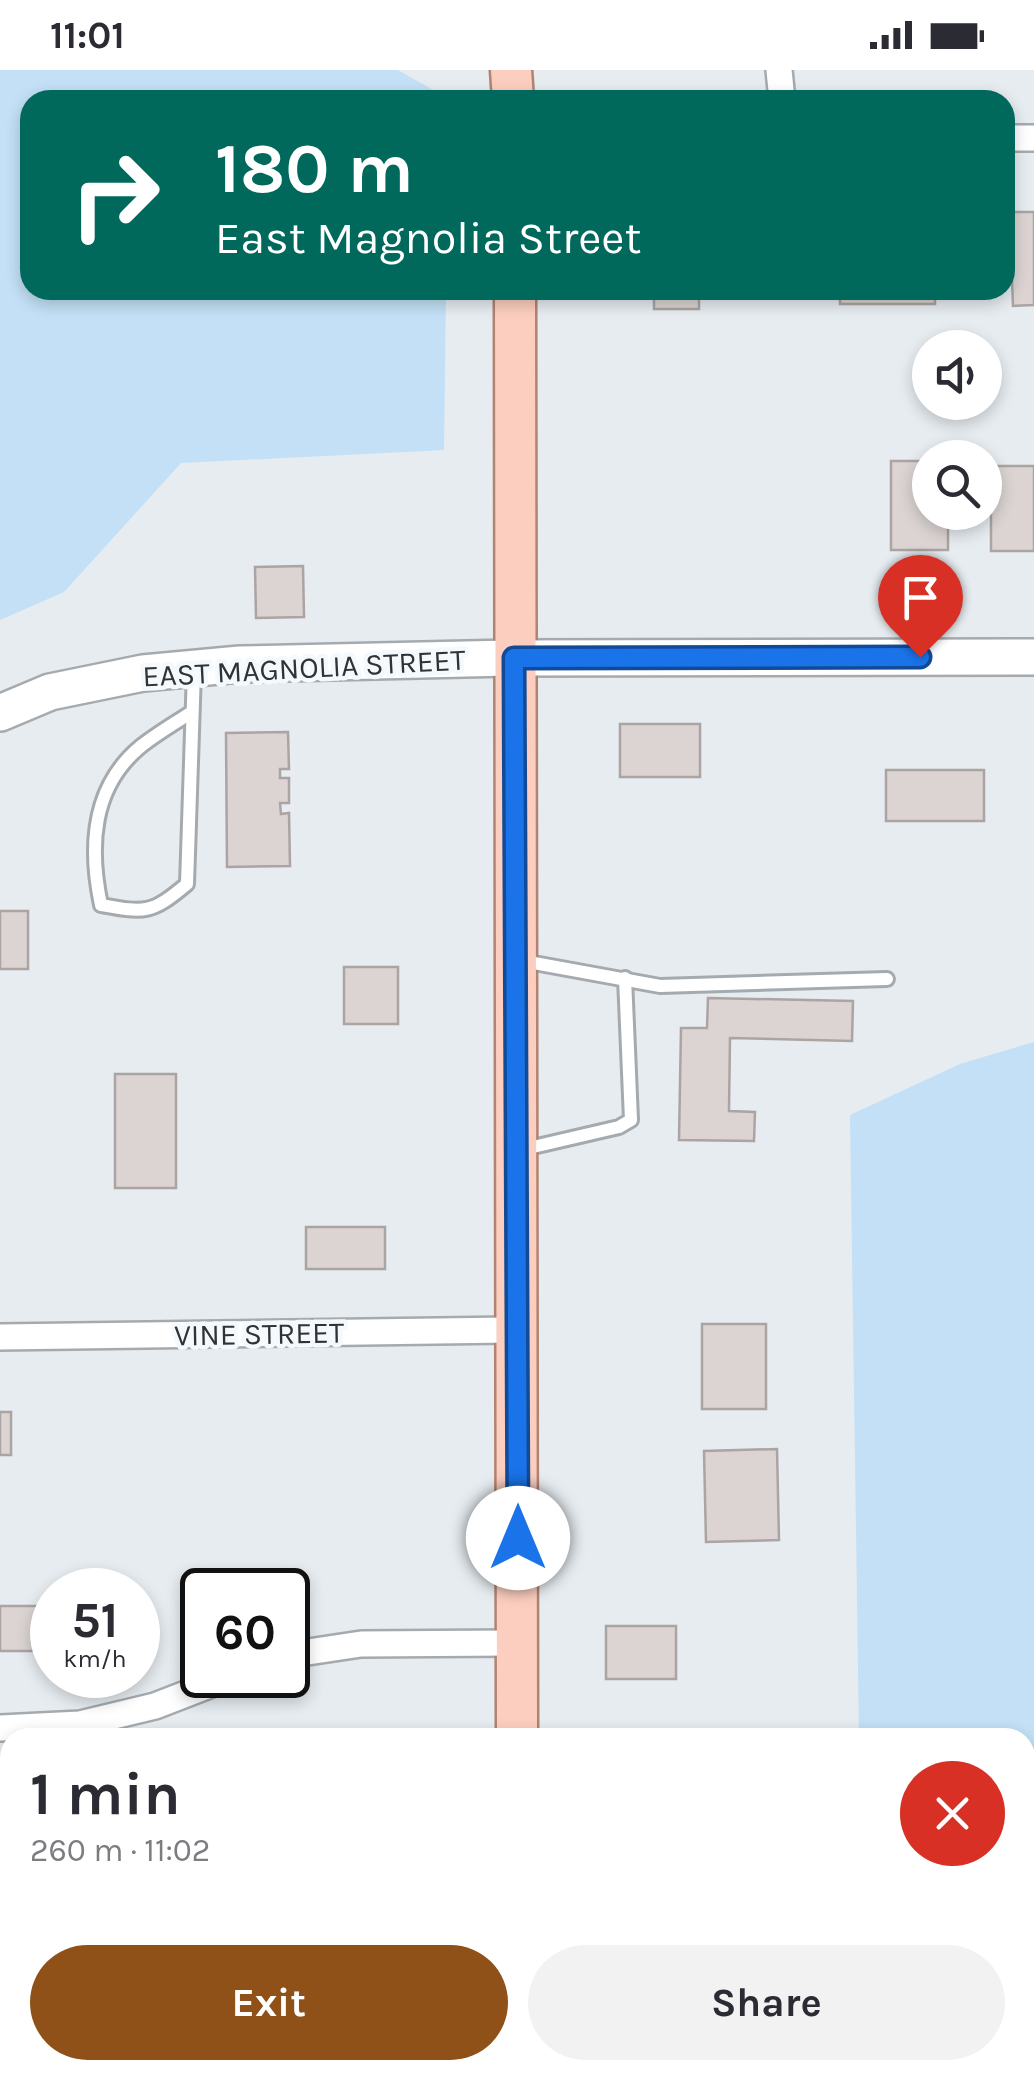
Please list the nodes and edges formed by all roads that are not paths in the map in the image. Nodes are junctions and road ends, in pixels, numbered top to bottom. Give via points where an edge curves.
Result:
1 (515, 300) edge
2 (1034, 657) edge
3 (514, 658) junction
4 (194, 669) junction
5 (192, 712) junction
6 (0, 713) edge
7 (516, 960) junction
8 (625, 978) junction
9 (888, 979) dead end
10 (517, 1150) junction
11 (518, 1330) junction
12 (0, 1337) edge
13 (518, 1643) junction
14 (310, 1651) edge
15 (180, 1696) edge
16 (0, 1728) edge
17 (517, 1728) edge

1 - 3 main road
2 - 3 street, EAST MAGNOLIA STREET
3 - 4 street, EAST MAGNOLIA STREET
3 - 7 main road
4 - 5 lane
4 - 6 street, EAST MAGNOLIA STREET via 50,692
5 - 5 lane via 187,884 142,912 101,905 93,868 96,820 112,782 138,748
7 - 8 lane
7 - 10 main road
8 - 9 lane via 660,986
8 - 10 lane via 631,1120
10 - 11 main road
11 - 12 street, VINE STREET
11 - 13 main road
13 - 14 street via 361,1644
13 - 17 main road
15 - 16 street via 80,1724

